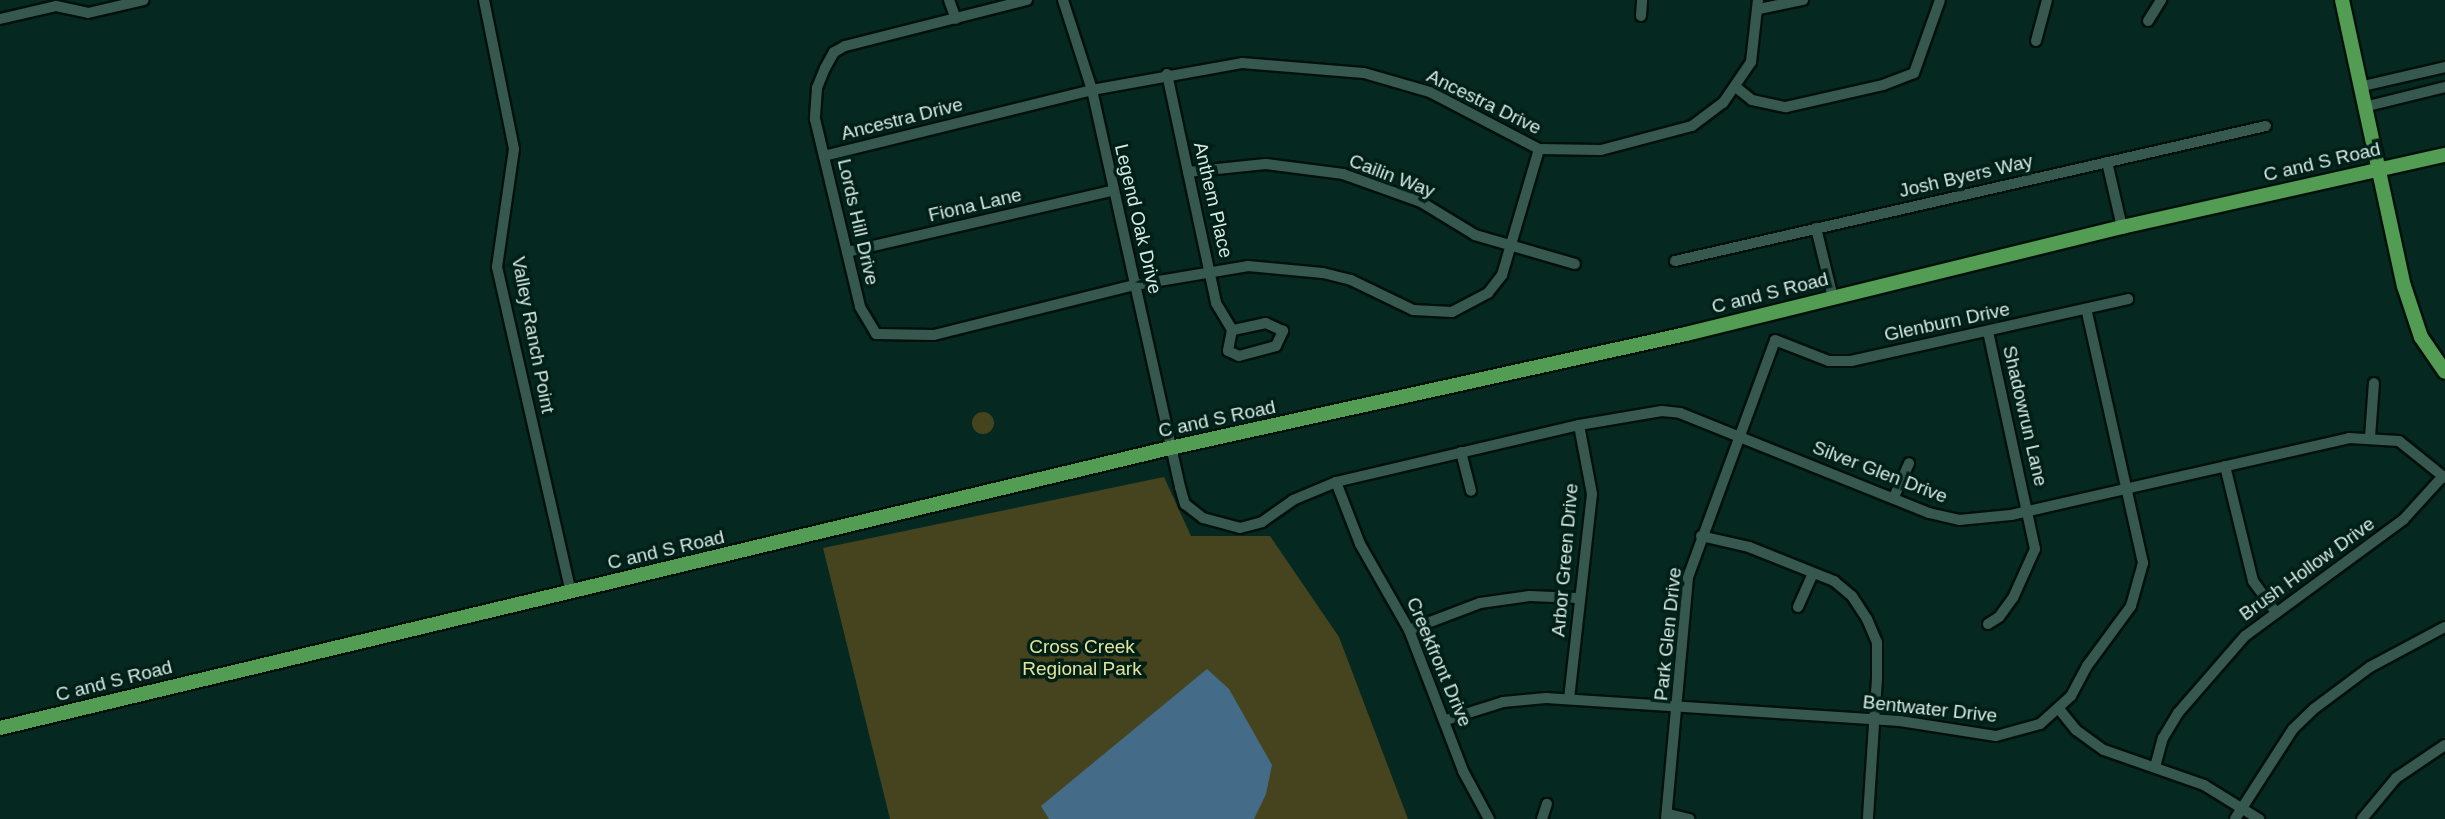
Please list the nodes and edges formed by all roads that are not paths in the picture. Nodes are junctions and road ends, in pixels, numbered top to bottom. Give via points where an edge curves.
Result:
1 (144, 0) edge
2 (484, 0) edge
3 (950, 0) edge
4 (1027, 0) edge
5 (1063, 0) edge
6 (1642, 0) edge
7 (1802, 0) edge
8 (1940, 0) edge
9 (2047, 0) edge
10 (2161, 0) edge
11 (2342, 0) edge
12 (1758, 4) edge
13 (1642, 16) dead end
14 (0, 19) edge
15 (956, 19) junction
16 (2148, 21) dead end
17 (2036, 41) dead end
18 (2445, 67) edge
19 (1167, 74) junction
20 (2363, 86) junction
21 (2445, 87) edge
22 (1737, 88) junction
23 (1092, 90) junction
24 (2368, 106) junction
25 (2266, 126) dead end
26 (1539, 149) junction
27 (2445, 155) edge
28 (824, 156) junction
29 (2107, 162) junction
30 (2381, 169) junction
31 (1188, 172) junction
32 (1111, 191) junction
33 (2122, 227) junction
34 (1816, 228) junction
35 (1513, 247) junction
36 (847, 252) junction
37 (1675, 261) dead end
38 (1574, 264) dead end
39 (1210, 271) junction
40 (1136, 285) junction
41 (1833, 298) junction
42 (2128, 299) dead end
43 (2087, 309) junction
44 (1232, 330) junction
45 (1988, 331) junction
46 (1775, 340) joint
47 (2445, 372) edge
48 (2374, 383) dead end
49 (1579, 425) junction
50 (2370, 437) junction
51 (1737, 439) junction
52 (1170, 448) junction
53 (1461, 452) junction
54 (1909, 463) dead end
55 (2225, 466) junction
56 (2444, 477) edge
57 (1336, 482) junction
58 (2126, 486) junction
59 (1471, 491) dead end
60 (1894, 497) junction
61 (2028, 510) junction
62 (1700, 537) junction
63 (1813, 573) junction
64 (571, 593) junction
65 (1578, 598) junction
66 (1798, 607) dead end
67 (2275, 611) junction
68 (1988, 624) dead end
69 (2445, 627) edge
70 (1409, 630) junction
71 (1569, 699) junction
72 (1678, 708) junction
73 (2059, 709) junction
74 (1873, 719) junction
75 (1447, 720) junction
76 (0, 728) edge
77 (2445, 745) edge
78 (2155, 767) junction
79 (1547, 804) dead end
80 (2241, 808) junction
81 (1668, 817) edge
82 (1489, 819) edge
83 (1542, 819) edge
84 (1689, 819) edge
85 (1867, 819) edge
86 (2235, 819) edge
87 (2259, 819) edge
88 (2362, 819) edge

1 - 14 street via 88,13 56,6
2 - 64 street, Valley Ranch Point via 514,149 497,267
3 - 15 street
4 - 15 street, Lords Hill Drive
5 - 23 street, Legend Oak Drive
6 - 13 street
7 - 12 street
8 - 22 street via 1914,73 1883,85 1786,107 1752,100
9 - 17 street
10 - 16 street
11 - 20 main road
12 - 22 street, Ancestra Drive via 1751,62
15 - 28 street, Lords Hill Drive via 861,41 834,52 817,88 815,119
18 - 20 street
19 - 23 street, Ancestra Drive
19 - 26 street, Ancestra Drive via 1242,63 1364,73 1430,92
19 - 31 street, Anthem Place
20 - 24 main road
21 - 24 street
22 - 26 street, Ancestra Drive via 1707,116 1669,134 1601,150
23 - 28 street, Ancestra Drive
23 - 32 street, Legend Oak Drive
24 - 30 main road
25 - 29 street, Josh Byers Way
26 - 35 street
27 - 30 main road, C and S Road
28 - 36 street, Lords Hill Drive
29 - 33 street
29 - 34 street, Josh Byers Way
30 - 33 main road, C and S Road
30 - 47 main road via 2404,286 2421,337
31 - 35 street, Cailin Way via 1266,164 1343,174 1421,202 1475,235
31 - 39 street, Anthem Place
32 - 36 street, Fiona Lane
32 - 40 street, Legend Oak Drive
33 - 41 main road, C and S Road
34 - 37 street, Josh Byers Way
34 - 41 street
35 - 38 street, Cailin Way
35 - 39 street via 1502,275 1488,293 1452,312 1432,314 1413,310 1351,280 1313,271 1248,266
36 - 40 street, Lords Hill Drive via 860,307 876,334 934,335
39 - 40 street
39 - 44 street, Anthem Place via 1216,303
40 - 52 street, Legend Oak Drive
41 - 52 main road, C and S Road
42 - 43 street, Glenburn Drive
43 - 45 street, Glenburn Drive
43 - 58 street, Bentwater Drive
44 - 44 street, Anthem Place via 1228,351 1240,356 1276,346 1283,331 1266,323
45 - 46 street, Glenburn Drive via 1851,361 1829,360
45 - 61 street, Shadowrun Lane
46 - 51 street, Park Glen Drive
48 - 50 street
49 - 51 street, Silver Glen Drive via 1662,411 1680,413
49 - 53 street, Silver Glen Drive
49 - 65 street, Arbor Green Drive via 1592,494
50 - 55 street, Silver Glen Drive
50 - 56 street, Silver Glen Drive via 2399,441
51 - 60 street, Silver Glen Drive
51 - 62 street, Park Glen Drive
52 - 57 street, Silver Glen Drive via 1185,504 1203,518 1240,528 1262,522 1293,500
52 - 64 main road, C and S Road
53 - 57 street, Silver Glen Drive
53 - 59 street
54 - 60 street
55 - 58 street, Silver Glen Drive
55 - 67 street via 2253,580
56 - 67 street, Brush Hollow Drive via 2404,519
57 - 70 street, Creekfront Drive via 1360,544
58 - 61 street, Silver Glen Drive
58 - 73 street, Bentwater Drive via 2143,563 2140,585 2131,606
60 - 61 street, Silver Glen Drive via 1959,520 1986,520
61 - 68 street, Shadowrun Lane via 2035,531 2029,569 1999,617
62 - 63 street via 1749,547
62 - 72 street, Park Glen Drive via 1688,577
63 - 66 street
63 - 74 street via 1852,596 1877,642
64 - 76 main road, C and S Road
65 - 70 street via 1530,596 1480,603
65 - 71 street, Arbor Green Drive
67 - 78 street, Brush Hollow Drive via 2245,636 2178,713 2163,738
69 - 80 street via 2370,667 2315,708 2293,729
70 - 75 street, Creekfront Drive
71 - 72 street, Bentwater Drive
71 - 75 street, Bentwater Drive via 1503,702
72 - 74 street, Bentwater Drive
72 - 81 street, Park Glen Drive
73 - 74 street, Bentwater Drive via 2040,723 1996,736
73 - 78 street via 2076,730 2104,750
74 - 85 street
75 - 82 street, Creekfront Drive via 1463,771
77 - 88 street via 2396,778
78 - 80 street via 2204,786
79 - 83 street
80 - 86 street
80 - 87 street
81 - 84 street

